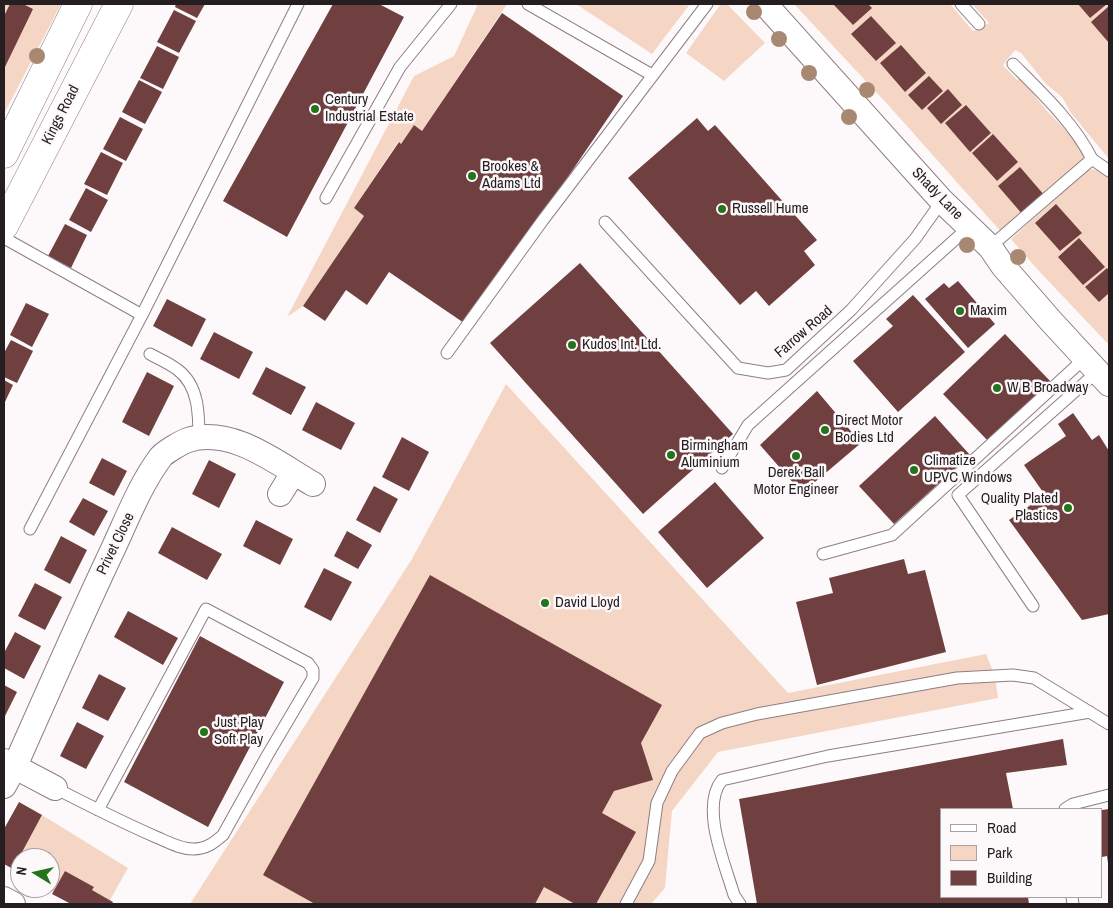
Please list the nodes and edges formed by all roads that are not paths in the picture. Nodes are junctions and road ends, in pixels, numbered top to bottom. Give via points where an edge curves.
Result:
1 (78, 4) edge
2 (119, 4) edge
3 (298, 4) edge
4 (451, 4) edge
5 (528, 4) edge
6 (707, 4) edge
7 (765, 4) edge
8 (961, 4) edge
9 (979, 24) dead end
10 (1013, 64) dead end
11 (652, 75) junction
12 (4, 154) edge
13 (1092, 159) junction
14 (4, 160) edge
15 (1109, 171) edge
16 (30, 175) junction
17 (326, 198) dead end
18 (942, 201) junction
19 (606, 222) dead end
20 (4, 226) edge
21 (969, 227) junction
22 (4, 238) edge
23 (990, 247) junction
24 (142, 315) junction
25 (447, 353) dead end
26 (150, 354) dead end
27 (1097, 371) edge
28 (199, 439) junction
29 (722, 468) dead end
30 (280, 494) dead end
31 (30, 529) dead end
32 (823, 554) dead end
33 (1033, 606) dead end
34 (1090, 712) junction
35 (1109, 724) edge
36 (8, 771) edge
37 (55, 788) joint
38 (1109, 795) edge
39 (1067, 808) edge
40 (98, 810) junction
41 (4, 899) edge
42 (13, 904) edge
43 (626, 904) edge
44 (740, 904) edge

1 - 12 main road
2 - 16 main road, Kings Road
3 - 24 lane
4 - 17 lane via 400,67
5 - 11 lane
6 - 11 lane
7 - 18 street, Shady Lane
8 - 9 lane
10 - 13 lane via 1052,104 1085,145
11 - 25 lane
13 - 15 lane
13 - 23 lane
14 - 16 main road
16 - 20 main road, Kings Road
18 - 19 lane, Farrow Road via 915,239 851,310 786,370 768,373 738,368
18 - 21 street, Shady Lane
21 - 23 street, Shady Lane
21 - 29 lane via 748,425
22 - 24 lane
23 - 27 street, Shady Lane via 1003,266
24 - 31 lane
26 - 28 lane via 179,370 190,384 199,408
27 - 32 lane via 892,535
27 - 33 lane via 958,494
28 - 30 street, Privet Close via 236,441 266,455 303,479
28 - 36 street, Privet Close via 188,440 161,456 144,485
34 - 35 lane
34 - 43 lane via 1034,678 1013,675 957,678 722,723 700,733 672,771 657,804 649,861
34 - 44 lane via 828,756 722,780 716,787 713,820 734,895
36 - 37 street, Privet Close
37 - 40 lane
38 - 39 lane
40 - 40 lane via 206,609 308,663 313,678 223,835 213,845 192,849 180,847
41 - 42 street

